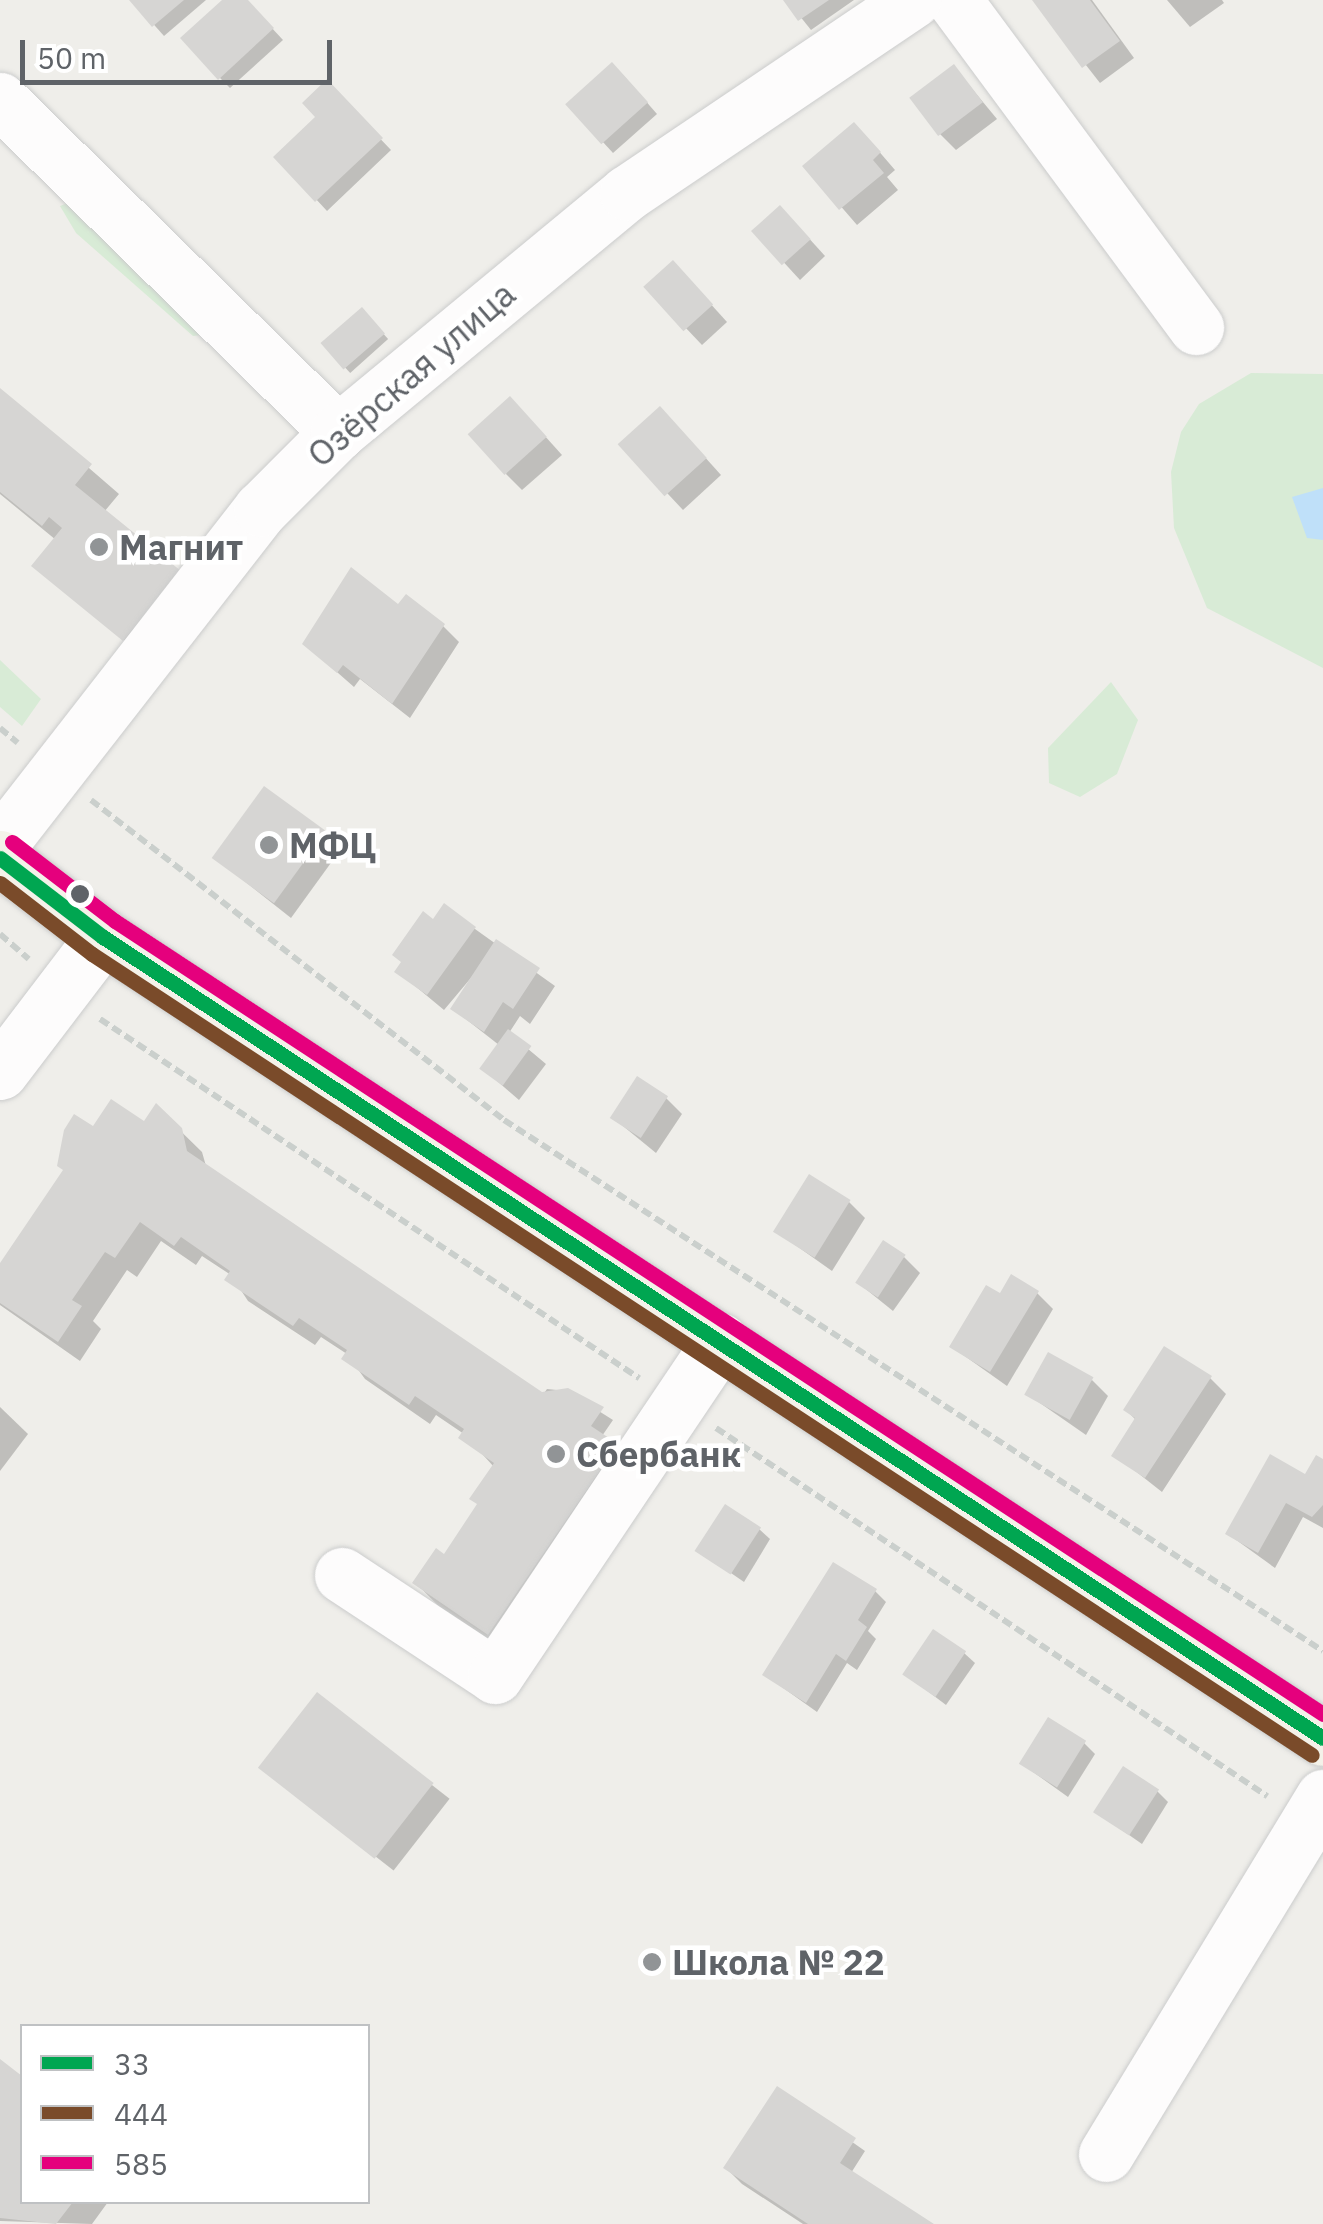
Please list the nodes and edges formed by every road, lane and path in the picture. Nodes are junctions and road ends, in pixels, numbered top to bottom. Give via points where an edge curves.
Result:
1 (913, 0) edge
2 (954, 0) edge
3 (0, 100) edge
4 (1196, 327) dead end
5 (338, 432) junction
6 (0, 728) edge
7 (55, 774) junction
8 (0, 844) edge
9 (0, 858) edge
10 (103, 937) junction
11 (99, 1018) dead end
12 (0, 1072) edge
13 (720, 1342) junction
14 (678, 1404) junction
15 (342, 1575) dead end
16 (1323, 1652) edge
17 (1323, 1738) edge
18 (1315, 1810) edge
19 (1106, 2154) dead end

1 - 5 street, Озёрская улица via 626,193
2 - 4 street
3 - 5 street
5 - 7 street, Озёрская улица via 261,508
6 - 7 path
7 - 8 street, Озёрская улица
7 - 16 path via 504,1120
9 - 10 main road
10 - 12 street
10 - 13 main road
11 - 14 path
13 - 14 street
13 - 17 main road
14 - 15 street via 495,1676
14 - 18 path
18 - 19 street

